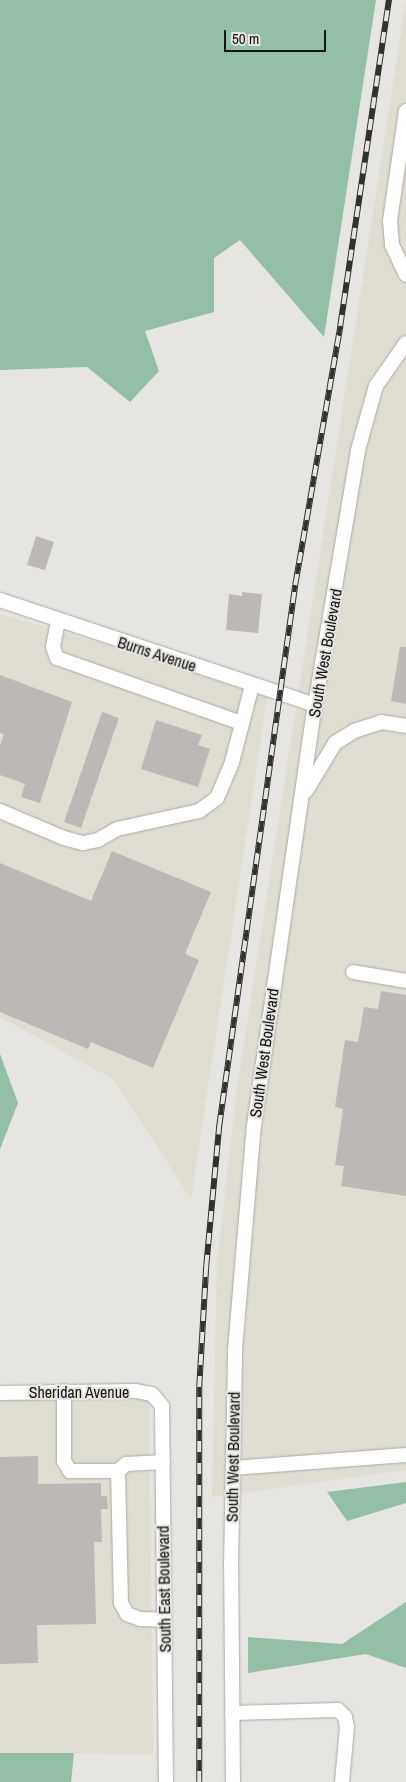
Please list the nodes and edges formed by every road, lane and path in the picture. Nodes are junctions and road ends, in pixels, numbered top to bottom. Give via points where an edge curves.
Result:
1 (406, 111) edge
2 (406, 275) edge
3 (406, 343) edge
4 (0, 600) edge
5 (58, 620) junction
6 (252, 686) junction
7 (315, 705) junction
8 (242, 723) junction
9 (406, 726) edge
10 (302, 798) junction
11 (0, 811) edge
12 (353, 972) dead end
13 (406, 981) edge
14 (64, 1391) junction
15 (0, 1392) edge
16 (157, 1398) joint
17 (406, 1455) edge
18 (163, 1462) junction
19 (233, 1468) junction
20 (118, 1471) junction
21 (164, 1620) junction
22 (232, 1713) junction
23 (166, 1782) edge
24 (233, 1782) edge
25 (342, 1782) edge

1 - 2 street via 390,221 392,245
3 - 7 street, South West Boulevard via 376,386 363,428
4 - 5 street, Burns Avenue
5 - 6 street, Burns Avenue
5 - 8 street via 52,647 57,658
6 - 7 street, Burns Avenue
6 - 8 street
7 - 10 street, South West Boulevard
8 - 11 street via 232,762 217,798 199,811 117,829 98,840 83,843
9 - 10 street via 381,722 354,731 335,743
10 - 19 street, South West Boulevard via 251,1151 238,1303
12 - 13 street
14 - 15 street, Sheridan Avenue
14 - 16 street, Sheridan Avenue via 136,1391
14 - 20 street via 64,1461 70,1471
16 - 18 street, South East Boulevard via 163,1413
17 - 19 street
18 - 20 street via 126,1464
18 - 21 street, South East Boulevard
19 - 22 street, South West Boulevard
20 - 21 street via 121,1603 127,1614 140,1619
21 - 23 street, South East Boulevard
22 - 24 street, South West Boulevard
22 - 25 street via 268,1714 309,1708 338,1710 345,1716 347,1727

